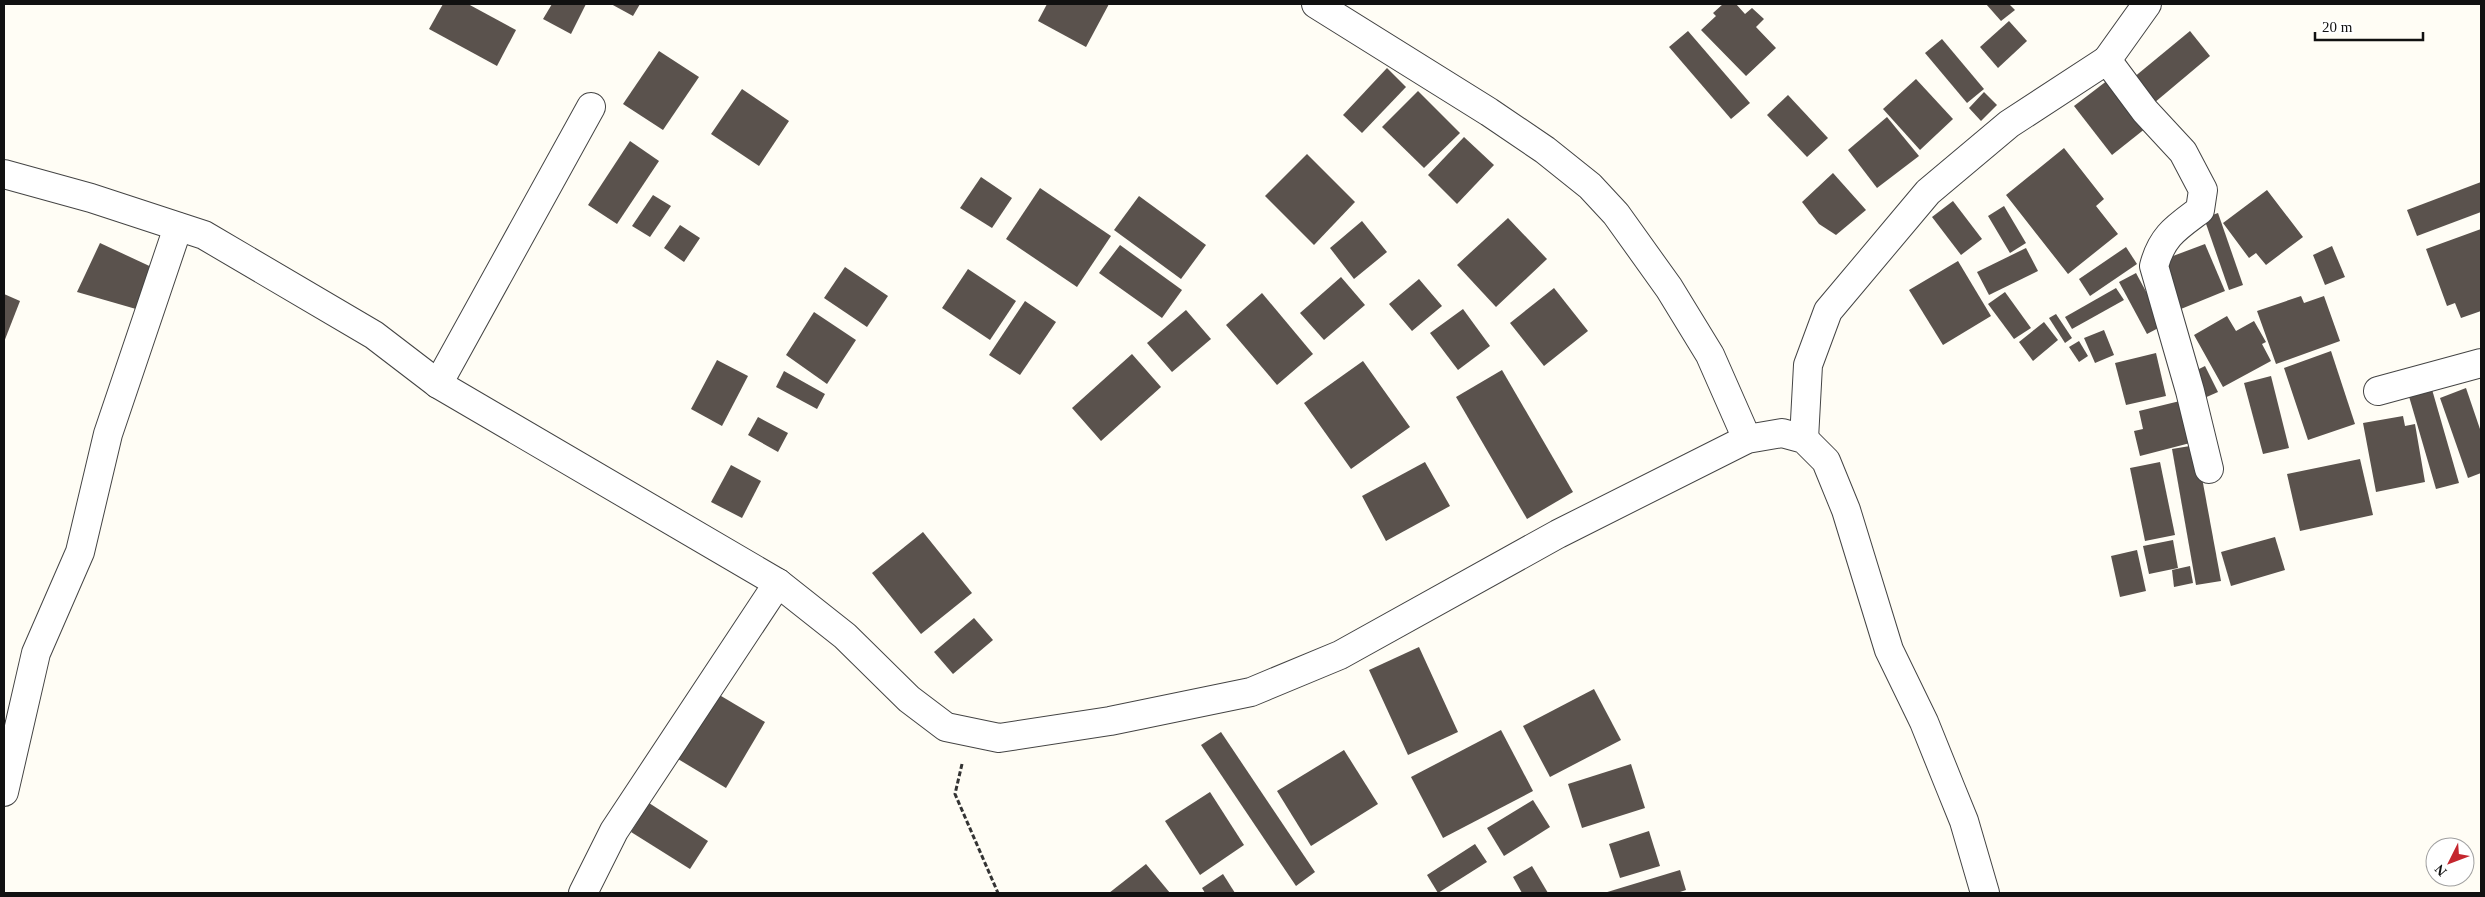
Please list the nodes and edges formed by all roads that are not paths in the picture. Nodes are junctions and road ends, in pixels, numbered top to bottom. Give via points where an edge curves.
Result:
1 (1316, 4) edge
2 (2147, 4) edge
3 (2106, 60) junction
4 (591, 106) dead end
5 (4, 174) edge
6 (178, 227) junction
7 (2481, 363) edge
8 (438, 384) junction
9 (2378, 391) dead end
10 (1748, 439) junction
11 (1804, 439) junction
12 (2209, 469) dead end
13 (778, 582) junction
14 (4, 792) edge
15 (583, 893) edge
16 (1986, 893) edge

1 - 10 street via 1490,112 1590,186 1616,214 1669,288 1710,355
2 - 3 street
3 - 11 street via 2008,124 1928,192 1828,311 1808,365
3 - 12 street via 2145,111 2183,152 2204,190 2200,210 2163,242 2154,266
4 - 8 street
5 - 6 street
6 - 8 street via 204,235 374,336
6 - 14 street via 108,434 80,552 36,653
7 - 9 street
8 - 13 street
10 - 11 street via 1782,433
10 - 13 street via 1558,534 1340,655 1250,692 1110,721 999,738 946,727 909,699 846,636
11 - 16 street via 1826,461 1846,510 1889,650 1924,722 1954,797
13 - 15 street via 614,831

